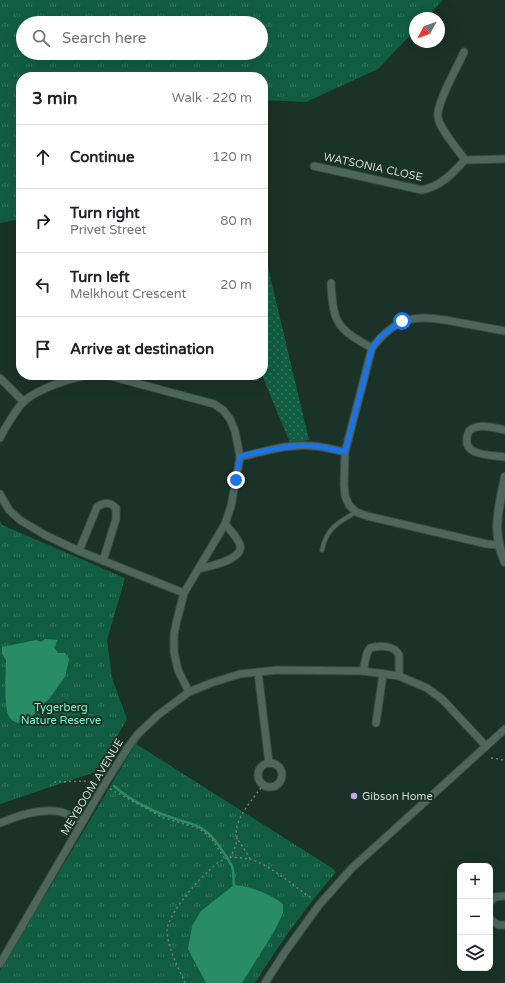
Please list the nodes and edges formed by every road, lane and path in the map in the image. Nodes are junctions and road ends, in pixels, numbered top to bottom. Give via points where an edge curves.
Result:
1 (464, 52) dead end
2 (505, 159) edge
3 (465, 160) junction
4 (314, 166) dead end
5 (331, 283) dead end
6 (505, 331) edge
7 (372, 348) junction
8 (0, 378) edge
9 (68, 380) edge
10 (125, 380) edge
11 (24, 402) junction
12 (505, 430) edge
13 (0, 438) edge
14 (345, 452) junction
15 (240, 456) junction
16 (505, 457) edge
17 (505, 477) edge
18 (0, 494) edge
19 (356, 512) junction
20 (226, 524) junction
21 (499, 545) junction
22 (322, 550) dead end
23 (79, 552) junction
24 (103, 561) junction
25 (505, 562) edge
26 (199, 569) junction
27 (184, 593) junction
28 (363, 671) junction
29 (258, 672) junction
30 (383, 674) junction
31 (399, 676) junction
32 (189, 692) junction
33 (376, 723) dead end
34 (505, 729) edge
35 (486, 746) junction
36 (492, 758) dead end
37 (505, 760) edge
38 (269, 763) junction
39 (54, 782) dead end
40 (104, 785) junction
41 (263, 785) junction
42 (83, 821) junction
43 (0, 823) edge
44 (238, 837) junction
45 (230, 858) junction
46 (225, 859) junction
47 (250, 859) junction
48 (505, 896) edge
49 (493, 899) edge
50 (315, 901) dead end
51 (493, 921) edge
52 (505, 925) edge
53 (0, 964) edge
54 (185, 983) edge
55 (265, 983) edge

1 - 3 street via 438,109 438,117
2 - 3 street
3 - 4 street, WATSONIA CLOSE via 434,188 422,190
5 - 7 street via 332,306 342,329
6 - 7 street via 431,317 415,317 402,321 392,328 380,337
7 - 14 street
8 - 11 street
9 - 11 street
10 - 15 street via 214,404 230,419
11 - 13 street
12 - 16 street via 477,426 469,431 466,441 472,451
14 - 15 street via 314,446 290,446
14 - 19 street via 345,496
15 - 20 street
17 - 21 street via 496,527
18 - 23 street via 9,510 20,520
19 - 21 street
19 - 22 lane via 330,531 324,540
20 - 26 street
20 - 26 street via 240,545 238,555
21 - 25 street
23 - 24 street
23 - 24 street via 97,507 112,504 117,513
24 - 27 street
26 - 27 street
27 - 32 street via 175,626 174,652 178,670
28 - 29 street, MEYBOOM AVENUE
28 - 30 street, MEYBOOM AVENUE
28 - 31 street via 370,648 388,647 399,655
29 - 32 street, MEYBOOM AVENUE via 240,674
29 - 38 street
30 - 31 street, MEYBOOM AVENUE
30 - 33 street
31 - 35 street, MEYBOOM AVENUE via 427,688 442,699
32 - 40 street, MEYBOOM AVENUE via 138,734
34 - 35 street
35 - 55 street via 352,868 320,905
36 - 37 path
38 - 41 street via 262,767 258,774
38 - 41 street via 280,767 282,779 274,787
39 - 40 path via 89,781
40 - 42 street, MEYBOOM AVENUE
40 - 46 path via 164,818 198,828 212,838
41 - 44 path via 239,819
42 - 43 street via 57,811 45,811 29,813
42 - 53 street, MEYBOOM AVENUE
44 - 45 path
44 - 47 path
45 - 46 path
45 - 47 path
46 - 54 path via 208,871 194,886 172,916 167,930 171,949
47 - 50 path via 274,870
48 - 49 street
51 - 52 street via 498,925

